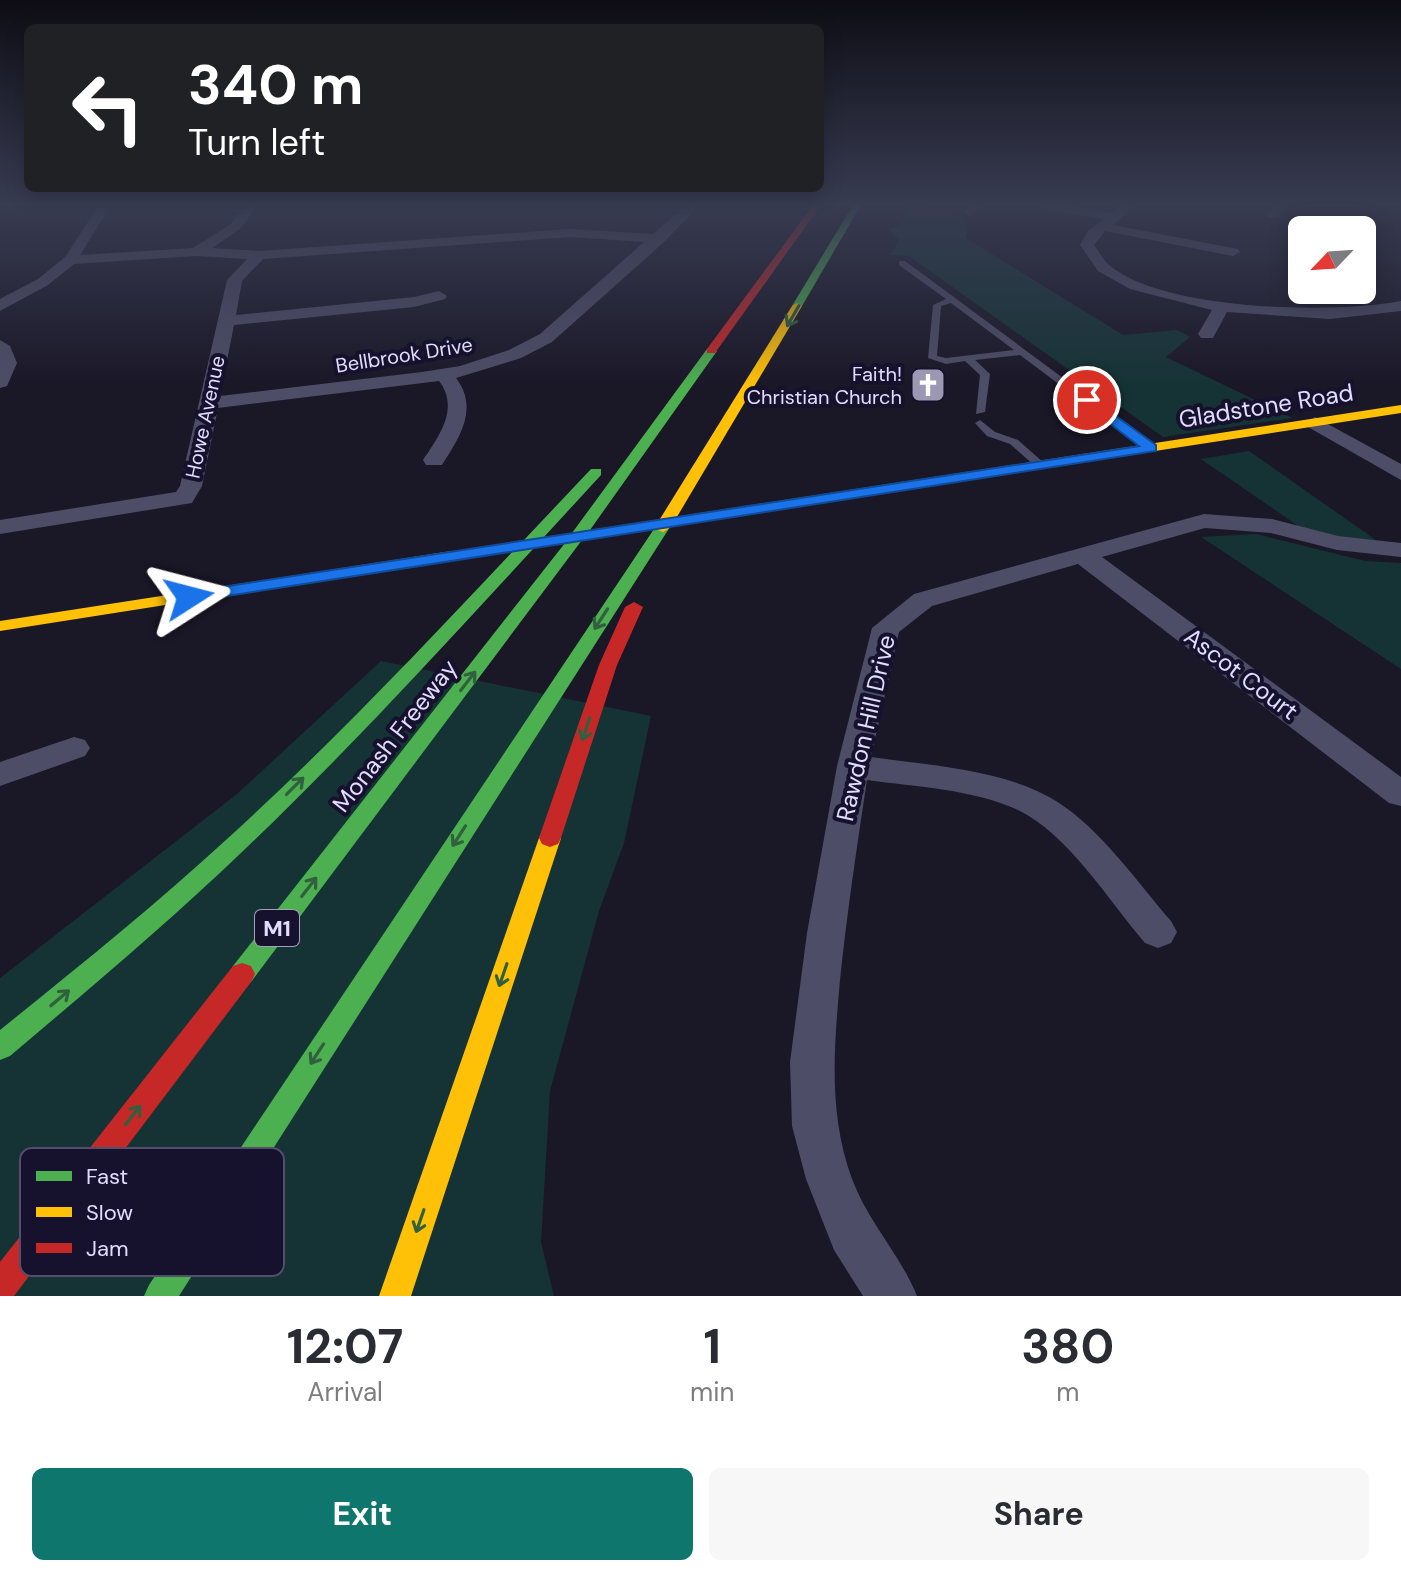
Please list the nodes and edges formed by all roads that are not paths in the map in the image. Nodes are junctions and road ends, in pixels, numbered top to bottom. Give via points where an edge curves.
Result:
1 (63, 265) edge
2 (249, 265) edge
3 (629, 265) edge
4 (773, 265) edge
5 (821, 265) edge
6 (905, 265) edge
7 (1104, 265) edge
8 (439, 296) dead end
9 (952, 300) junction
10 (0, 306) edge
11 (1401, 306) edge
12 (1222, 307) junction
13 (226, 321) junction
14 (1207, 334) dead end
15 (0, 345) edge
16 (1022, 352) junction
17 (968, 359) junction
18 (696, 371) junction
19 (444, 374) junction
20 (0, 382) edge
21 (209, 403) junction
22 (1401, 409) edge
23 (1315, 423) junction
24 (1151, 448) junction
25 (434, 460) dead end
26 (1040, 465) junction
27 (1401, 473) edge
28 (0, 527) edge
29 (1401, 550) edge
30 (651, 553) junction
31 (1081, 554) junction
32 (0, 626) edge
33 (74, 748) dead end
34 (853, 766) junction
35 (0, 774) edge
36 (1401, 794) edge
37 (1158, 932) dead end
38 (0, 1047) edge
39 (108, 1148) edge
40 (258, 1148) edge
41 (20, 1262) edge
42 (173, 1276) edge
43 (0, 1288) edge
44 (396, 1293) edge
45 (160, 1296) edge
46 (892, 1296) edge

1 - 10 street
2 - 13 street, Howe Avenue via 235,280
3 - 19 street, Bellbrook Drive via 546,338 515,354
4 - 18 main road, Monash Freeway / M1
5 -> 30 main road
6 - 9 lane
7 - 12 street via 1166,295
8 - 13 street
9 - 16 lane
9 - 17 lane via 937,305 930,355 940,361
11 - 12 street via 1341,316
12 - 14 street
13 - 21 street, Howe Avenue
15 - 20 street via 8,353 9,366
16 - 17 lane
16 - 24 lane
17 - 26 lane via 985,374 983,429 1014,442
38 -> 18 main road via 131,939 264,817
39 -> 18 main road, Monash Freeway / M1 via 554,569
19 - 21 street, Bellbrook Drive
19 - 25 street via 456,387 460,407
21 - 28 street, Howe Avenue via 184,498
22 - 23 main road, Gladstone Road
23 - 24 main road, Gladstone Road
23 - 27 street
24 - 26 main road, Gladstone Road
26 - 32 main road, Gladstone Road
29 - 31 street, Rawdon Hill Drive via 1337,543 1272,526 1204,521
30 -> 40 main road
30 -> 44 main road via 608,665
31 - 34 street, Rawdon Hill Drive via 923,600 886,628
31 - 36 street, Ascot Court
33 - 35 street
34 - 37 street via 1013,794 1043,808
34 - 46 street, Rawdon Hill Drive via 811,1062 814,1126 851,1233
43 -> 41 main road, Monash Freeway / M1
42 -> 45 main road

